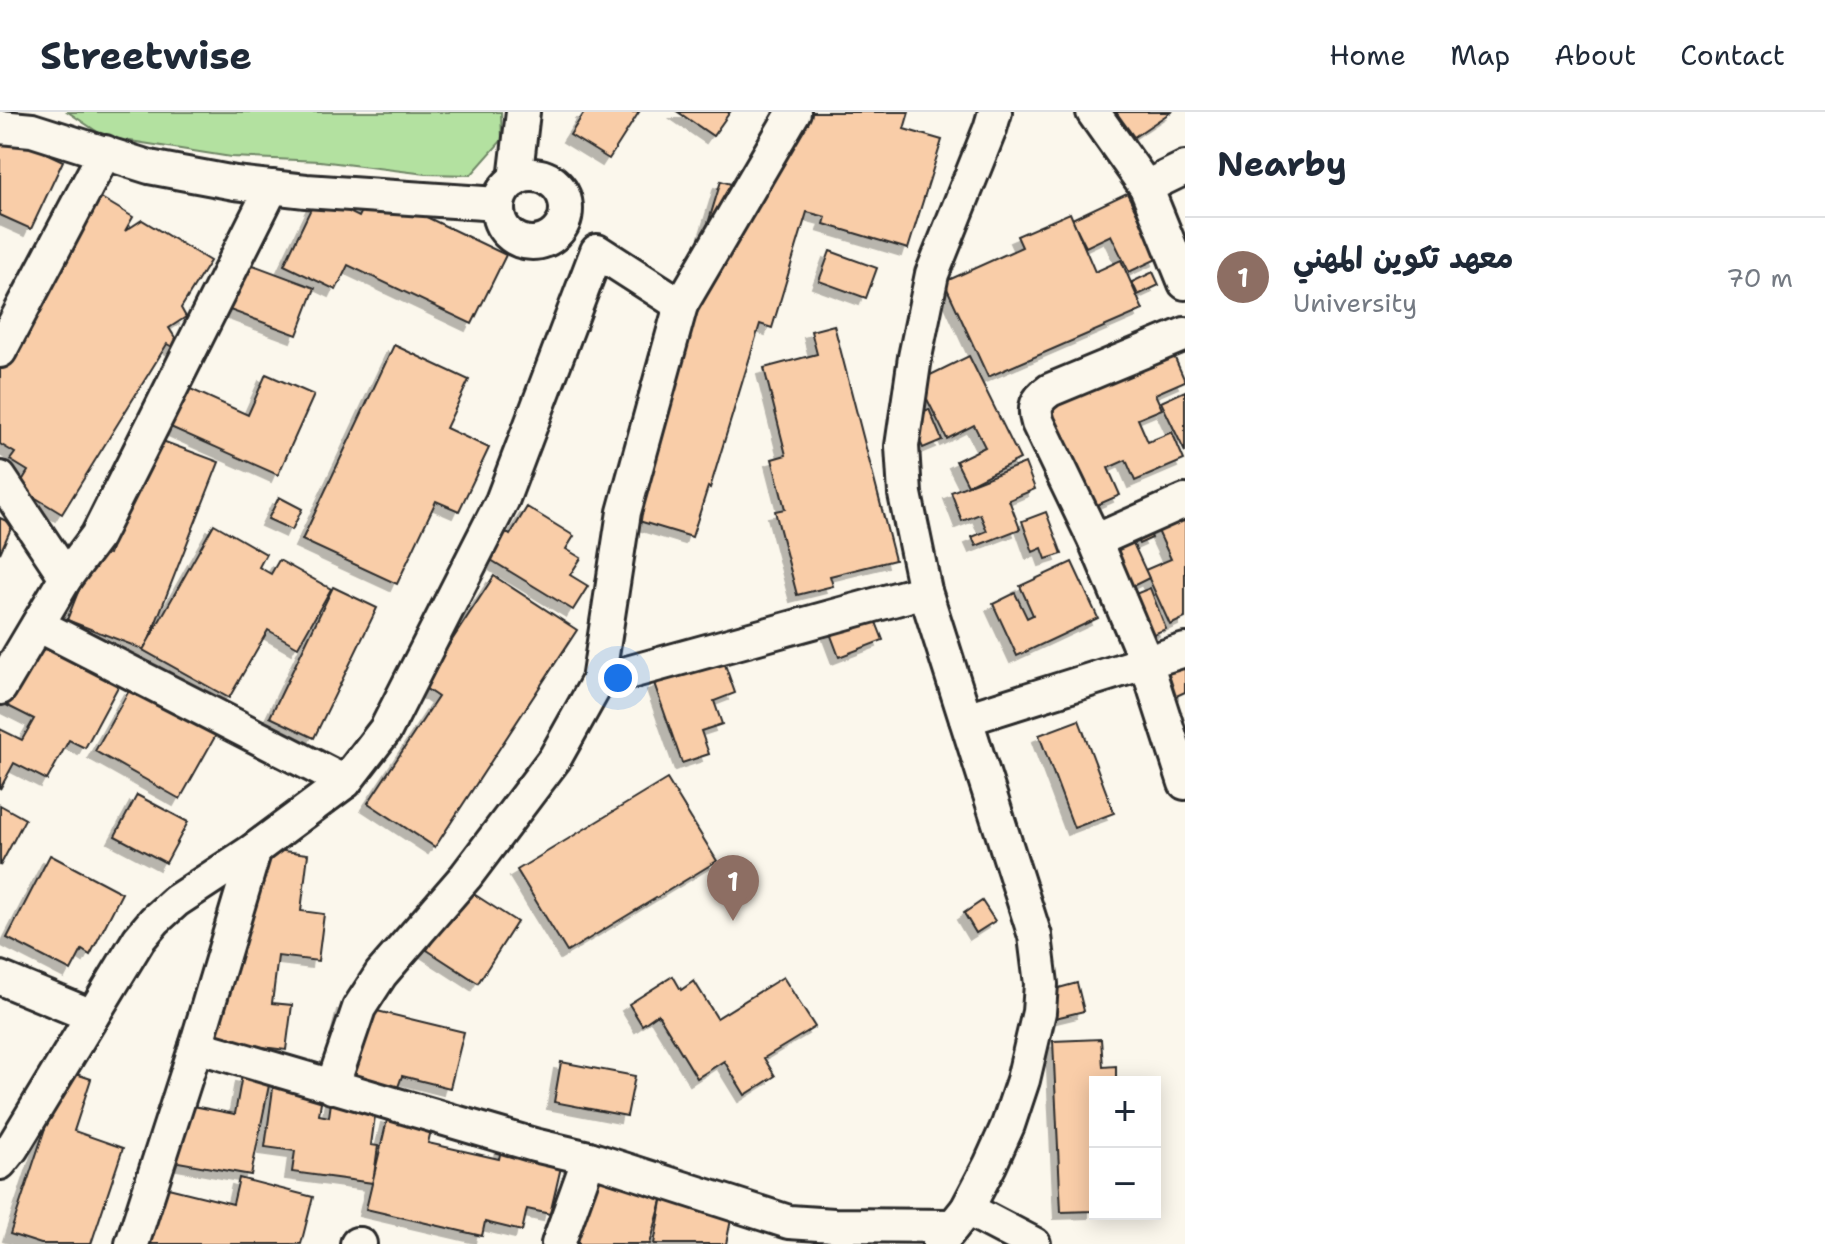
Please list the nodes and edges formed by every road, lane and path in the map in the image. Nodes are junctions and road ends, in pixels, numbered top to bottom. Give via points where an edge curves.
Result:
1 (523, 112) edge
2 (794, 112) edge
3 (995, 112) edge
4 (1093, 112) edge
5 (0, 127) edge
6 (105, 152) junction
7 (1185, 168) edge
8 (272, 187) junction
9 (1146, 187) junction
10 (506, 192) junction
11 (561, 225) junction
12 (597, 251) junction
13 (1185, 283) edge
14 (681, 305) junction
15 (1185, 334) edge
16 (0, 351) edge
17 (0, 478) edge
18 (1185, 501) edge
19 (1095, 541) junction
20 (66, 577) junction
21 (925, 591) junction
22 (38, 625) junction
23 (1185, 650) edge
24 (1146, 662) junction
25 (598, 681) junction
26 (0, 688) edge
27 (966, 719) junction
28 (345, 782) junction
29 (1185, 783) edge
30 (255, 849) junction
31 (0, 978) edge
32 (92, 1016) junction
33 (196, 1046) junction
34 (332, 1087) junction
35 (589, 1158) junction
36 (0, 1163) edge
37 (953, 1226) edge
38 (132, 1244) edge
39 (558, 1244) edge
40 (1034, 1244) edge

1 - 10 street
2 - 14 street
3 - 21 street via 932,274 915,357 902,446 905,494
4 - 9 street
5 - 6 street via 32,130
6 - 8 street via 149,167
6 - 16 street
7 - 9 street
8 - 10 street
8 - 20 street via 97,536
9 - 13 street
10 - 11 street via 525,176 547,179 562,194
10 - 11 street via 499,218 515,239 541,242
11 - 12 street
12 - 14 street
12 - 28 street via 502,501 386,729
14 - 25 street via 624,512
15 - 19 street via 1038,398 1038,423
17 - 20 street
18 - 19 street
19 - 24 street
20 - 22 street
21 - 25 street
21 - 27 street
22 - 26 street
22 - 28 street
23 - 24 street
24 - 27 street
24 - 29 street
25 - 34 street via 555,758 466,876 381,974 359,1008
27 - 37 street via 1035,936 1041,984 1039,1012 1008,1125
28 - 30 street
30 - 32 street via 155,920
30 - 33 street
31 - 32 street
32 - 36 street
33 - 34 street
33 - 38 street
34 - 35 street
35 - 37 street via 789,1222
35 - 39 street
37 - 40 street

